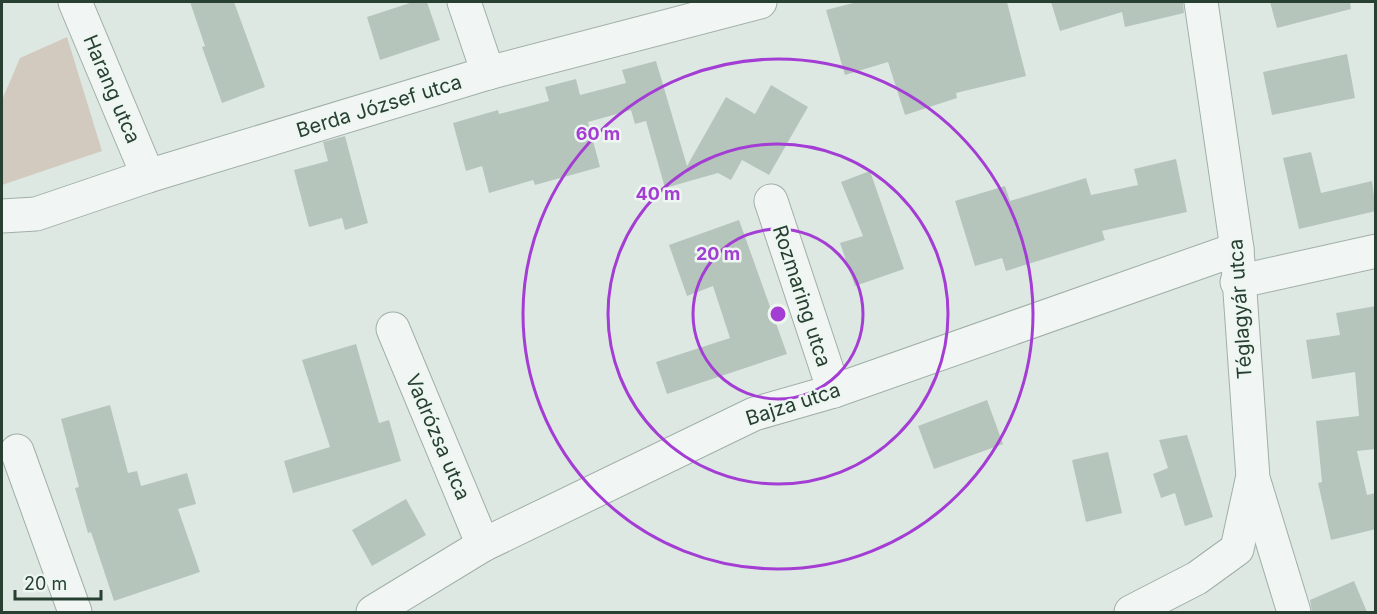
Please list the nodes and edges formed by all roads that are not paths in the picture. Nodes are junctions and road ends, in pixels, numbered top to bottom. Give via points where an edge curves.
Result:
1 (75, 2) edge
2 (464, 2) edge
3 (760, 2) edge
4 (1201, 2) edge
5 (488, 73) junction
6 (148, 176) junction
7 (771, 201) dead end
8 (2, 216) edge
9 (1237, 249) junction
10 (1376, 251) edge
11 (1237, 282) junction
12 (393, 329) dead end
13 (834, 391) junction
14 (17, 451) dead end
15 (1253, 478) junction
16 (483, 545) junction
17 (75, 612) edge
18 (373, 612) edge
19 (1131, 612) edge
20 (1294, 612) edge

1 - 6 street, Harang utca
2 - 5 street
3 - 5 street, Berda József utca
4 - 9 street, Téglagyár utca
5 - 6 street, Berda József utca
6 - 8 street, Berda József utca via 36,214
7 - 13 street, Rozmaring utca
9 - 11 street, Téglagyár utca
9 - 13 street, Bajza utca
10 - 11 street
11 - 15 street, Téglagyár utca
12 - 16 street, Vadrózsa utca
13 - 16 street, Bajza utca via 754,414
14 - 17 street
15 - 19 street via 1237,549 1197,578
15 - 20 street, Téglagyár utca
16 - 18 street, Bajza utca

